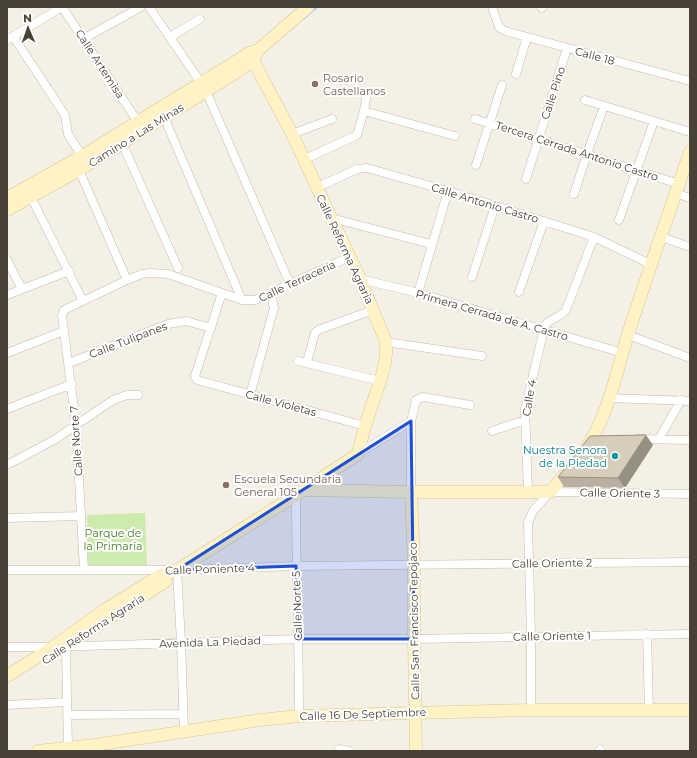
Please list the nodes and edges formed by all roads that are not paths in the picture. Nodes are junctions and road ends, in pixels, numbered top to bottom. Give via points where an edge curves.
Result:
1 (62, 7) edge
2 (141, 7) edge
3 (149, 7) edge
4 (307, 7) edge
5 (492, 7) edge
6 (200, 18) dead end
7 (170, 37) junction
8 (527, 37) junction
9 (10, 38) edge
10 (83, 39) junction
11 (567, 48) junction
12 (253, 55) junction
13 (516, 74) dead end
14 (690, 81) edge
15 (502, 85) dead end
16 (204, 87) junction
17 (367, 92) dead end
18 (585, 100) dead end
19 (604, 106) junction
20 (364, 110) junction
21 (164, 117) junction
22 (332, 119) dead end
23 (475, 119) dead end
24 (654, 121) junction
25 (138, 122) junction
26 (490, 123) junction
27 (690, 132) edge
28 (292, 134) junction
29 (455, 136) dead end
30 (538, 138) junction
31 (122, 143) junction
32 (690, 152) edge
33 (586, 154) junction
34 (82, 156) junction
35 (303, 160) junction
36 (476, 165) dead end
37 (79, 170) junction
38 (637, 170) junction
39 (526, 179) dead end
40 (316, 188) junction
41 (677, 189) junction
42 (448, 191) junction
43 (574, 194) dead end
44 (31, 197) junction
45 (7, 198) edge
46 (690, 198) edge
47 (495, 206) junction
48 (7, 210) edge
49 (331, 218) junction
50 (619, 220) dead end
51 (544, 221) junction
52 (594, 237) junction
53 (661, 237) junction
54 (431, 244) junction
55 (690, 247) edge
56 (349, 257) junction
57 (7, 260) edge
58 (652, 265) junction
59 (178, 268) dead end
60 (69, 271) junction
61 (472, 277) dead end
62 (360, 279) junction
63 (127, 280) junction
64 (290, 284) junction
65 (22, 289) junction
66 (519, 292) dead end
67 (222, 293) junction
68 (418, 293) junction
69 (271, 294) junction
70 (7, 295) edge
71 (242, 300) junction
72 (83, 301) junction
73 (373, 310) junction
74 (62, 312) joint
75 (211, 328) junction
76 (64, 330) junction
77 (545, 330) junction
78 (628, 335) junction
79 (386, 342) junction
80 (7, 353) edge
81 (623, 353) junction
82 (482, 356) dead end
83 (690, 358) edge
84 (298, 361) dead end
85 (307, 362) junction
86 (69, 363) junction
87 (380, 381) junction
88 (72, 384) junction
89 (138, 395) dead end
90 (250, 395) junction
91 (609, 398) junction
92 (680, 400) junction
93 (690, 401) edge
94 (470, 405) dead end
95 (7, 409) edge
96 (525, 420) junction
97 (411, 421) junction
98 (76, 424) junction
99 (365, 426) junction
100 (492, 431) dead end
101 (630, 438) edge
102 (659, 439) junction
103 (690, 440) edge
104 (358, 454) junction
105 (7, 465) edge
106 (301, 492) junction
107 (411, 492) junction
108 (528, 492) junction
109 (550, 492) junction
110 (690, 494) edge
111 (81, 516) junction
112 (7, 518) edge
113 (690, 562) edge
114 (414, 564) junction
115 (529, 564) junction
116 (296, 566) junction
117 (7, 570) edge
118 (84, 570) junction
119 (176, 570) junction
120 (647, 634) junction
121 (690, 634) edge
122 (531, 636) junction
123 (299, 639) junction
124 (414, 639) junction
125 (182, 642) junction
126 (7, 646) edge
127 (53, 646) junction
128 (66, 646) junction
129 (7, 676) edge
130 (7, 685) edge
131 (67, 702) junction
132 (7, 705) edge
133 (532, 710) junction
134 (649, 710) junction
135 (690, 710) edge
136 (415, 713) junction
137 (183, 714) junction
138 (67, 715) junction
139 (299, 716) junction
140 (184, 732) junction
141 (68, 748) junction
142 (339, 748) dead end
143 (38, 751) edge
144 (350, 751) edge
145 (416, 751) edge

1 - 9 street
1 - 10 street, Calle Artemisa
2 - 10 street
3 - 7 street
4 - 12 main road, Camino a Las Minas
5 - 8 street, Calle 18 via 501,30
6 - 7 street
7 - 16 street
8 - 11 street, Calle 18
8 - 13 street
9 - 34 street via 65,115 68,134
10 - 25 street, Calle Artemisa
11 - 14 street, Calle 18
11 - 30 street, Calle Pino
12 - 16 main road, Camino a Las Minas
12 - 28 main road, Calle Reforma Agraria
15 - 26 street
16 - 21 main road, Camino a Las Minas
16 - 25 main road, Camino a Las Minas
16 - 64 street
17 - 20 street
18 - 19 street
19 - 24 street
19 - 33 street
20 - 29 street
20 - 35 street via 357,136
21 - 31 main road, Camino a Las Minas
21 - 71 street
22 - 28 street
23 - 26 street, Tercera Cerrada Antonio Castro
24 - 27 street
24 - 38 street
25 - 34 main road, Camino a Las Minas
26 - 30 street, Tercera Cerrada Antonio Castro
26 - 36 street
28 - 35 main road, Calle Reforma Agraria
30 - 33 street, Tercera Cerrada Antonio Castro
30 - 39 street, Calle Pino
31 - 37 main road, Camino a Las Minas
31 - 59 street
32 - 41 main road
33 - 38 street, Tercera Cerrada Antonio Castro
33 - 43 street
34 - 45 main road, Camino a Las Minas
35 - 40 main road, Calle Reforma Agraria
37 - 44 main road, Camino a Las Minas
37 - 63 street
38 - 41 street, Tercera Cerrada Antonio Castro
38 - 50 street
40 - 42 street, Calle Antonio Castro via 357,169 368,168
40 - 49 main road, Calle Reforma Agraria
41 - 46 street, Tercera Cerrada Antonio Castro
41 - 53 main road
42 - 47 street, Calle Antonio Castro
42 - 54 street
44 - 48 main road, Camino a Las Minas
44 - 60 street
47 - 51 street, Calle Antonio Castro
47 - 61 street
49 - 54 street
49 - 56 main road, Calle Reforma Agraria
51 - 52 street, Calle Antonio Castro
51 - 66 street
52 - 58 street, Calle Antonio Castro
52 - 77 street via 566,310 548,322
53 - 55 street
53 - 58 main road
54 - 68 street
56 - 62 main road, Calle Reforma Agraria
56 - 64 street, Calle Terracería
57 - 65 street
58 - 78 main road
60 - 65 street
60 - 72 street
62 - 68 street, Primera Cerrada de A. Castro
62 - 73 main road, Calle Reforma Agraria
63 - 67 street, Calle Terracería via 142,274 160,272
63 - 72 street, Calle Terracería
64 - 69 street, Calle Terracería
65 - 70 street
67 - 71 street, Calle Terracería
67 - 75 street
68 - 77 street, Primera Cerrada de A. Castro
69 - 71 street, Calle Terracería via 255,300
69 - 90 street via 274,308
72 - 74 street, Calle Terracería
73 - 79 main road, Calle Reforma Agraria
73 - 85 street via 318,330
74 - 76 street, Calle Norte 7
75 - 86 street, Calle Tulipanes via 186,321 168,324
75 - 90 street, Calle Violetas via 195,376 197,380
76 - 80 street
76 - 86 street, Calle Norte 7
77 - 81 street, Primera Cerrada de A. Castro
77 - 96 street, Calle 4 via 525,408
78 - 81 main road
78 - 83 street
79 - 82 street
79 - 87 main road, Calle Reforma Agraria via 385,362
81 - 91 main road
84 - 85 street
85 - 87 street
86 - 88 street, Calle Norte 7
87 - 99 main road, Calle Reforma Agraria
88 - 95 street
88 - 98 street, Calle Norte 7
89 - 98 street via 127,395 113,400
90 - 99 street, Calle Violetas
91 - 92 street
91 - 109 main road via 597,438
92 - 93 street
92 - 102 street
94 - 97 street via 423,397 415,402
96 - 100 street
96 - 108 street, Calle 4
97 - 104 street, Calle Reforma Agraria
97 - 107 street
98 - 105 street via 54,440
98 - 111 street, Calle Norte 7
99 - 104 main road, Calle Reforma Agraria
101 - 102 street
102 - 103 street
104 - 106 main road, Calle Reforma Agraria
106 - 107 main road
106 - 116 street, Calle Norte 5
106 - 119 main road, Calle Reforma Agraria
107 - 108 main road
107 - 114 main road, Calle San Francisco Tepojaco
108 - 109 main road
109 - 110 street, Calle Oriente 3
109 - 115 street via 529,519
111 - 112 street
111 - 118 street, Calle Norte 7
113 - 115 street, Calle Oriente 2
114 - 115 street, Calle Oriente 2
114 - 116 street, Calle Poniente 4
114 - 124 main road, Calle San Francisco Tepojaco
115 - 122 street
116 - 119 street, Calle Poniente 4
116 - 123 street, Calle Norte 5
117 - 118 street, Calle Poniente 4
118 - 119 street, Calle Poniente 4
119 - 125 street
119 - 127 main road, Calle Reforma Agraria via 161,575
119 - 128 main road, Calle Reforma Agraria via 169,579
120 - 121 street, Calle Oriente 1
120 - 122 street, Calle Oriente 1
120 - 134 street
122 - 124 street, Calle Oriente 1
122 - 133 street
123 - 124 street, Avenida La Piedad
123 - 125 street, Avenida La Piedad
123 - 139 street, Calle Norte 5
124 - 136 main road, Calle San Francisco Tepojaco
125 - 128 street, Avenida La Piedad
125 - 137 street
126 - 127 street, Avenida La Piedad
127 - 128 street, Avenida La Piedad
127 - 129 main road, Calle Reforma Agraria
128 - 130 main road, Calle Reforma Agraria
128 - 131 street
131 - 132 street
131 - 138 street
133 - 134 main road, Calle 16 De Septiembre
133 - 136 main road, Calle 16 De Septiembre
134 - 135 main road, Calle 16 De Septiembre
136 - 139 main road, Calle 16 De Septiembre
136 - 145 main road, Calle San Francisco Tepojaco
137 - 138 street
137 - 140 street
138 - 141 street
139 - 140 main road, Calle 16 De Septiembre
140 - 141 main road, Calle 16 De Septiembre
141 - 143 main road, Calle 16 De Septiembre
142 - 144 street

